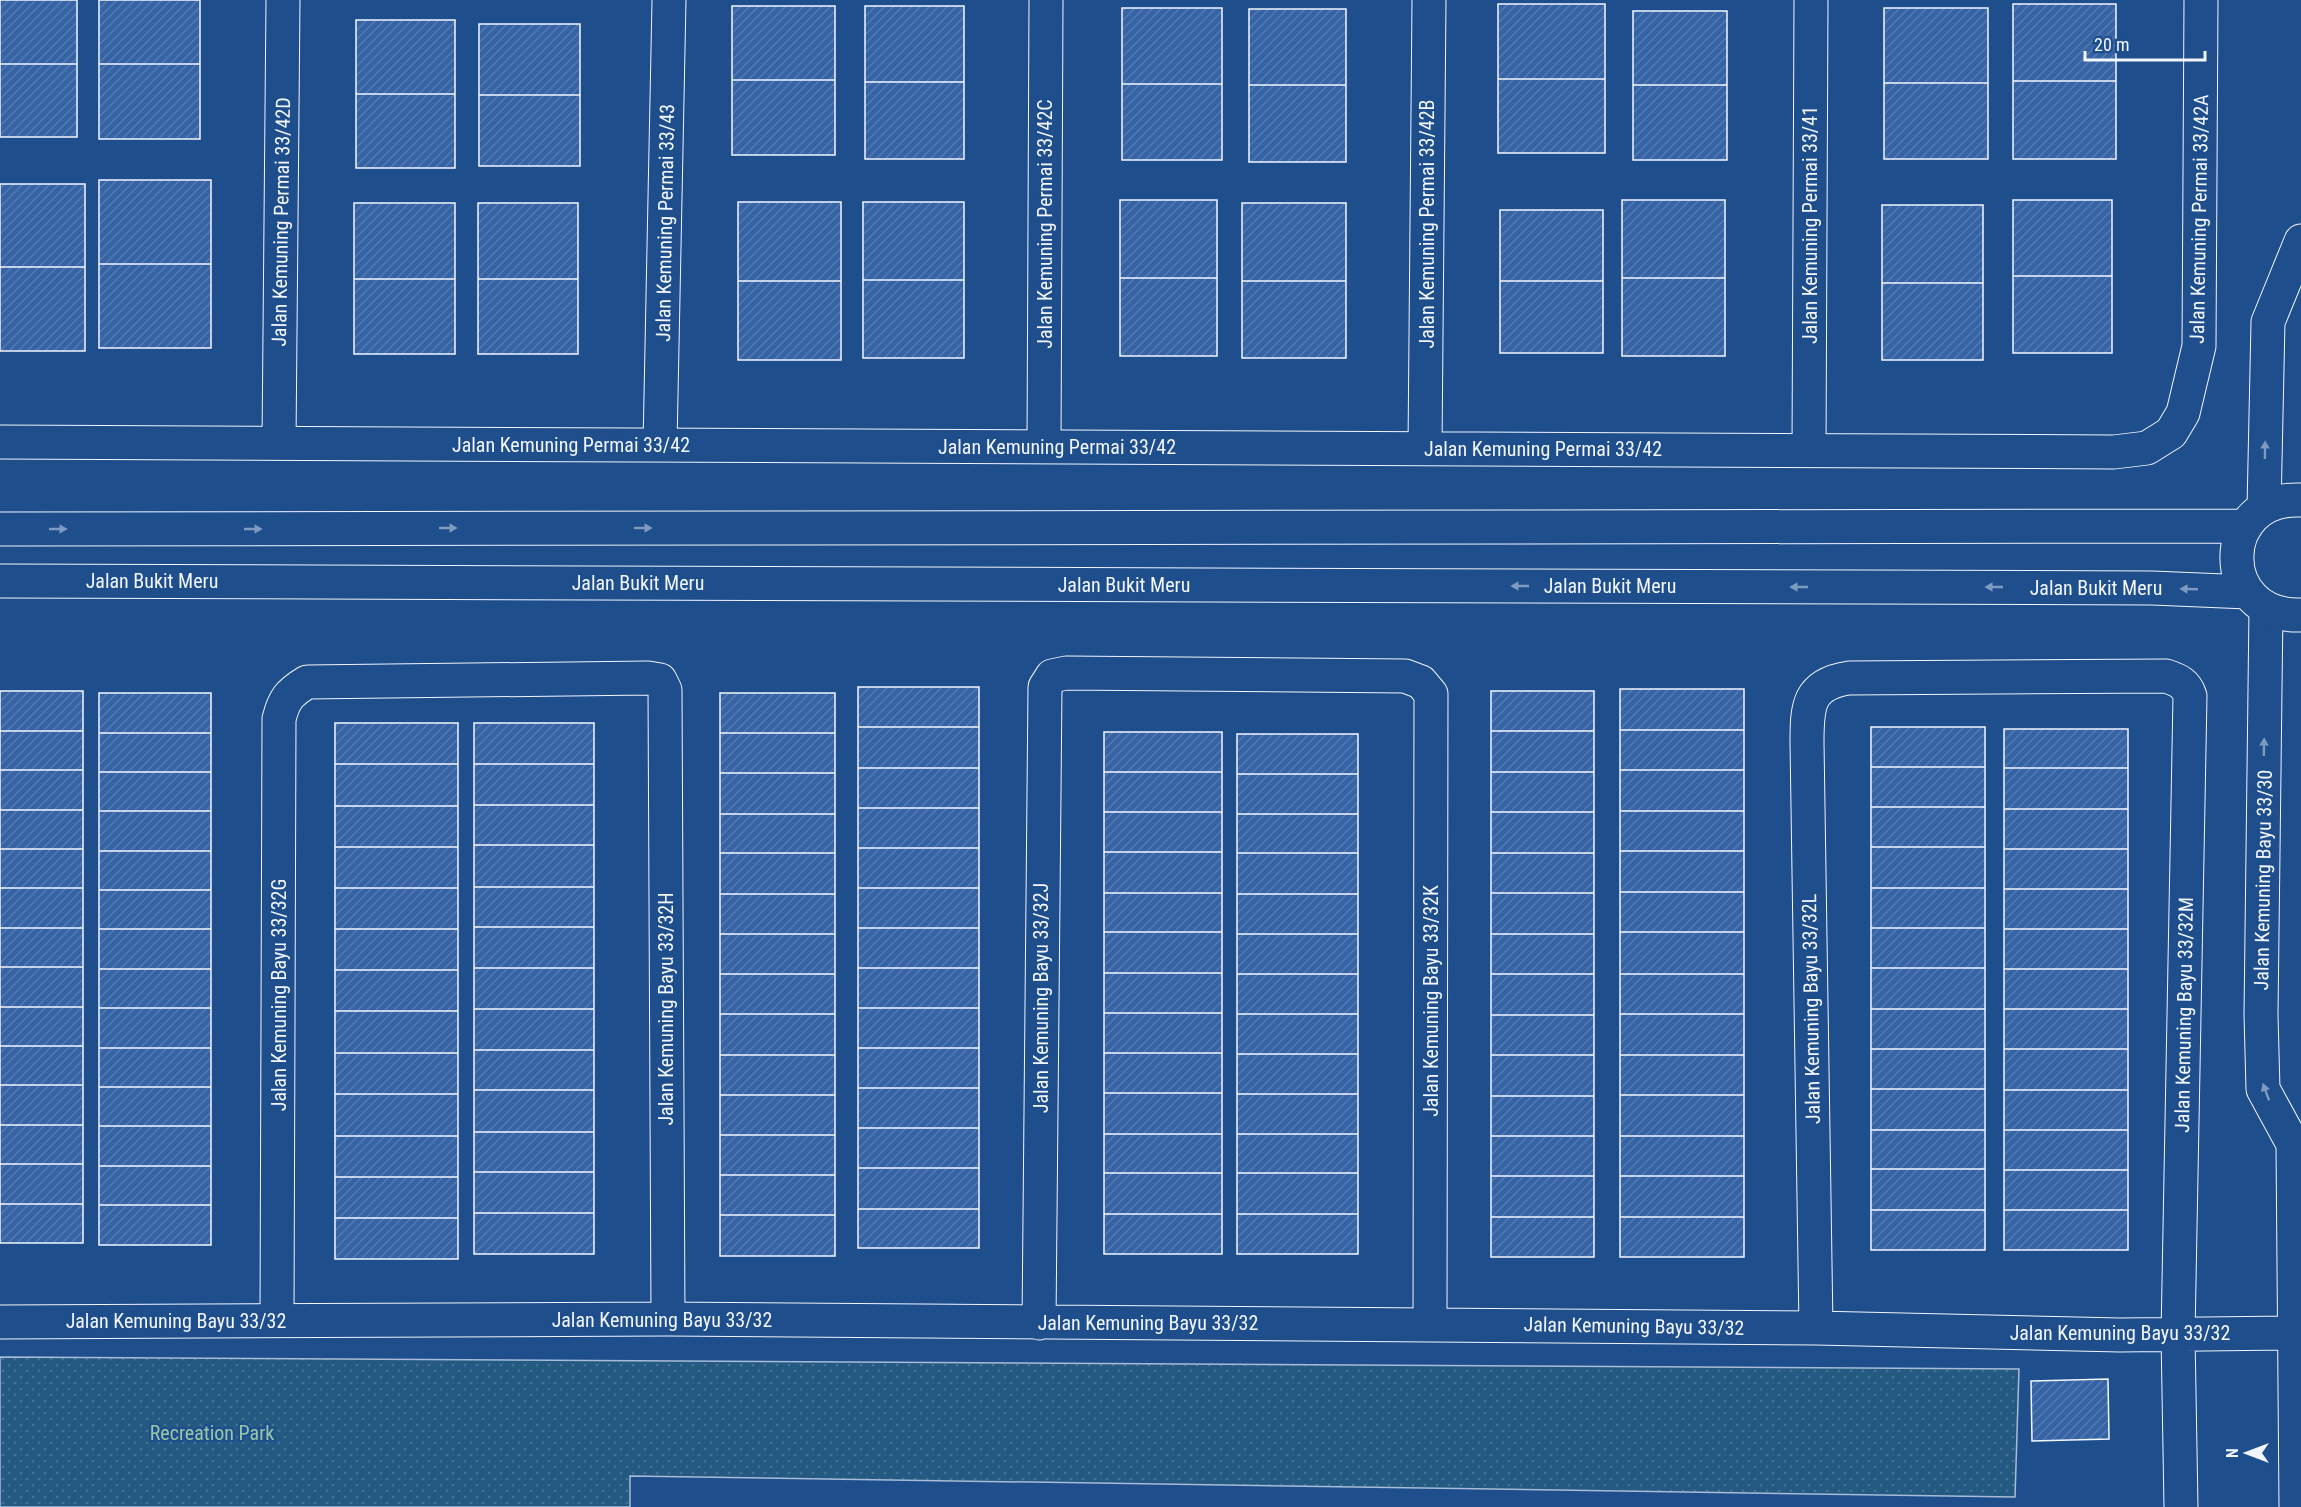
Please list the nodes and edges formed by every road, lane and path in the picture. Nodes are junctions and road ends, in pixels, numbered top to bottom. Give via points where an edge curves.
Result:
1 (283, 0) edge
2 (669, 0) edge
3 (1046, 0) edge
4 (1429, 0) edge
5 (1811, 0) edge
6 (2200, 0) edge
7 (2301, 241) edge
8 (2171, 433) joint
9 (0, 442) edge
10 (279, 443) junction
11 (660, 445) junction
12 (1044, 447) junction
13 (1425, 448) junction
14 (1809, 450) junction
15 (2301, 500) edge
16 (2255, 517) junction
17 (0, 529) edge
18 (0, 581) edge
19 (2257, 600) junction
20 (2301, 615) edge
21 (1052, 676) joint
22 (1815, 692) joint
23 (665, 700) joint
24 (2297, 1138) edge
25 (668, 1319) junction
26 (277, 1320) junction
27 (0, 1322) edge
28 (1039, 1323) junction
29 (1430, 1324) junction
30 (1816, 1328) junction
31 (2295, 1333) junction
32 (2178, 1335) junction
33 (2181, 1507) edge
34 (2296, 1507) edge

1 - 10 street, Jalan Kemuning Permai 33/42D
2 - 11 street, Jalan Kemuning Permai 33/43
3 - 12 street, Jalan Kemuning Permai 33/42C
4 - 13 street, Jalan Kemuning Permai 33/42B
5 - 14 street, Jalan Kemuning Permai 33/41
6 - 8 street, Jalan Kemuning Permai 33/42A via 2199,346 2183,413
16 -> 7 street via 2268,322
8 - 14 street, Jalan Kemuning Permai 33/42 via 2147,448 2114,452
9 - 10 street, Jalan Kemuning Permai 33/42
10 - 11 street, Jalan Kemuning Permai 33/42
11 - 12 street, Jalan Kemuning Permai 33/42
12 - 13 street, Jalan Kemuning Permai 33/42
13 - 14 street, Jalan Kemuning Permai 33/42
15 - 16 street via 2276,502
17 -> 16 street
16 - 19 street via 2239,539 2236,567 2240,580
19 -> 18 street, Jalan Bukit Meru via 2152,588
19 - 20 street, Jalan Bukit Meru via 2283,614
24 -> 19 street, Jalan Kemuning Bayu 33/30 via 2263,1089
21 - 28 street, Jalan Kemuning Bayu 33/32J via 1045,687 1044,707
21 - 29 street, Jalan Kemuning Bayu 33/32K via 1066,673 1405,676 1421,682 1431,694
22 - 30 street, Jalan Kemuning Bayu 33/32L via 1807,710 1807,742
22 - 32 street, Jalan Kemuning Bayu 33/32M via 1831,681 1849,678 2166,676 2188,688
23 - 25 street, Jalan Kemuning Bayu 33/32H
23 - 26 street, Jalan Kemuning Bayu 33/32G via 660,680 648,678 307,682 283,702 279,719
24 - 31 street, Jalan Kemuning Bayu 33/30
25 - 26 street, Jalan Kemuning Bayu 33/32
25 - 28 street, Jalan Kemuning Bayu 33/32
26 - 27 street, Jalan Kemuning Bayu 33/32
28 - 29 street, Jalan Kemuning Bayu 33/32
29 - 30 street, Jalan Kemuning Bayu 33/32
30 - 32 street, Jalan Kemuning Bayu 33/32
31 - 32 street, Jalan Kemuning Bayu 33/32
31 - 34 street, Jalan Kemuning Bayu 33/30
32 - 33 street, Jalan Kemuning Bayu 33/32M

